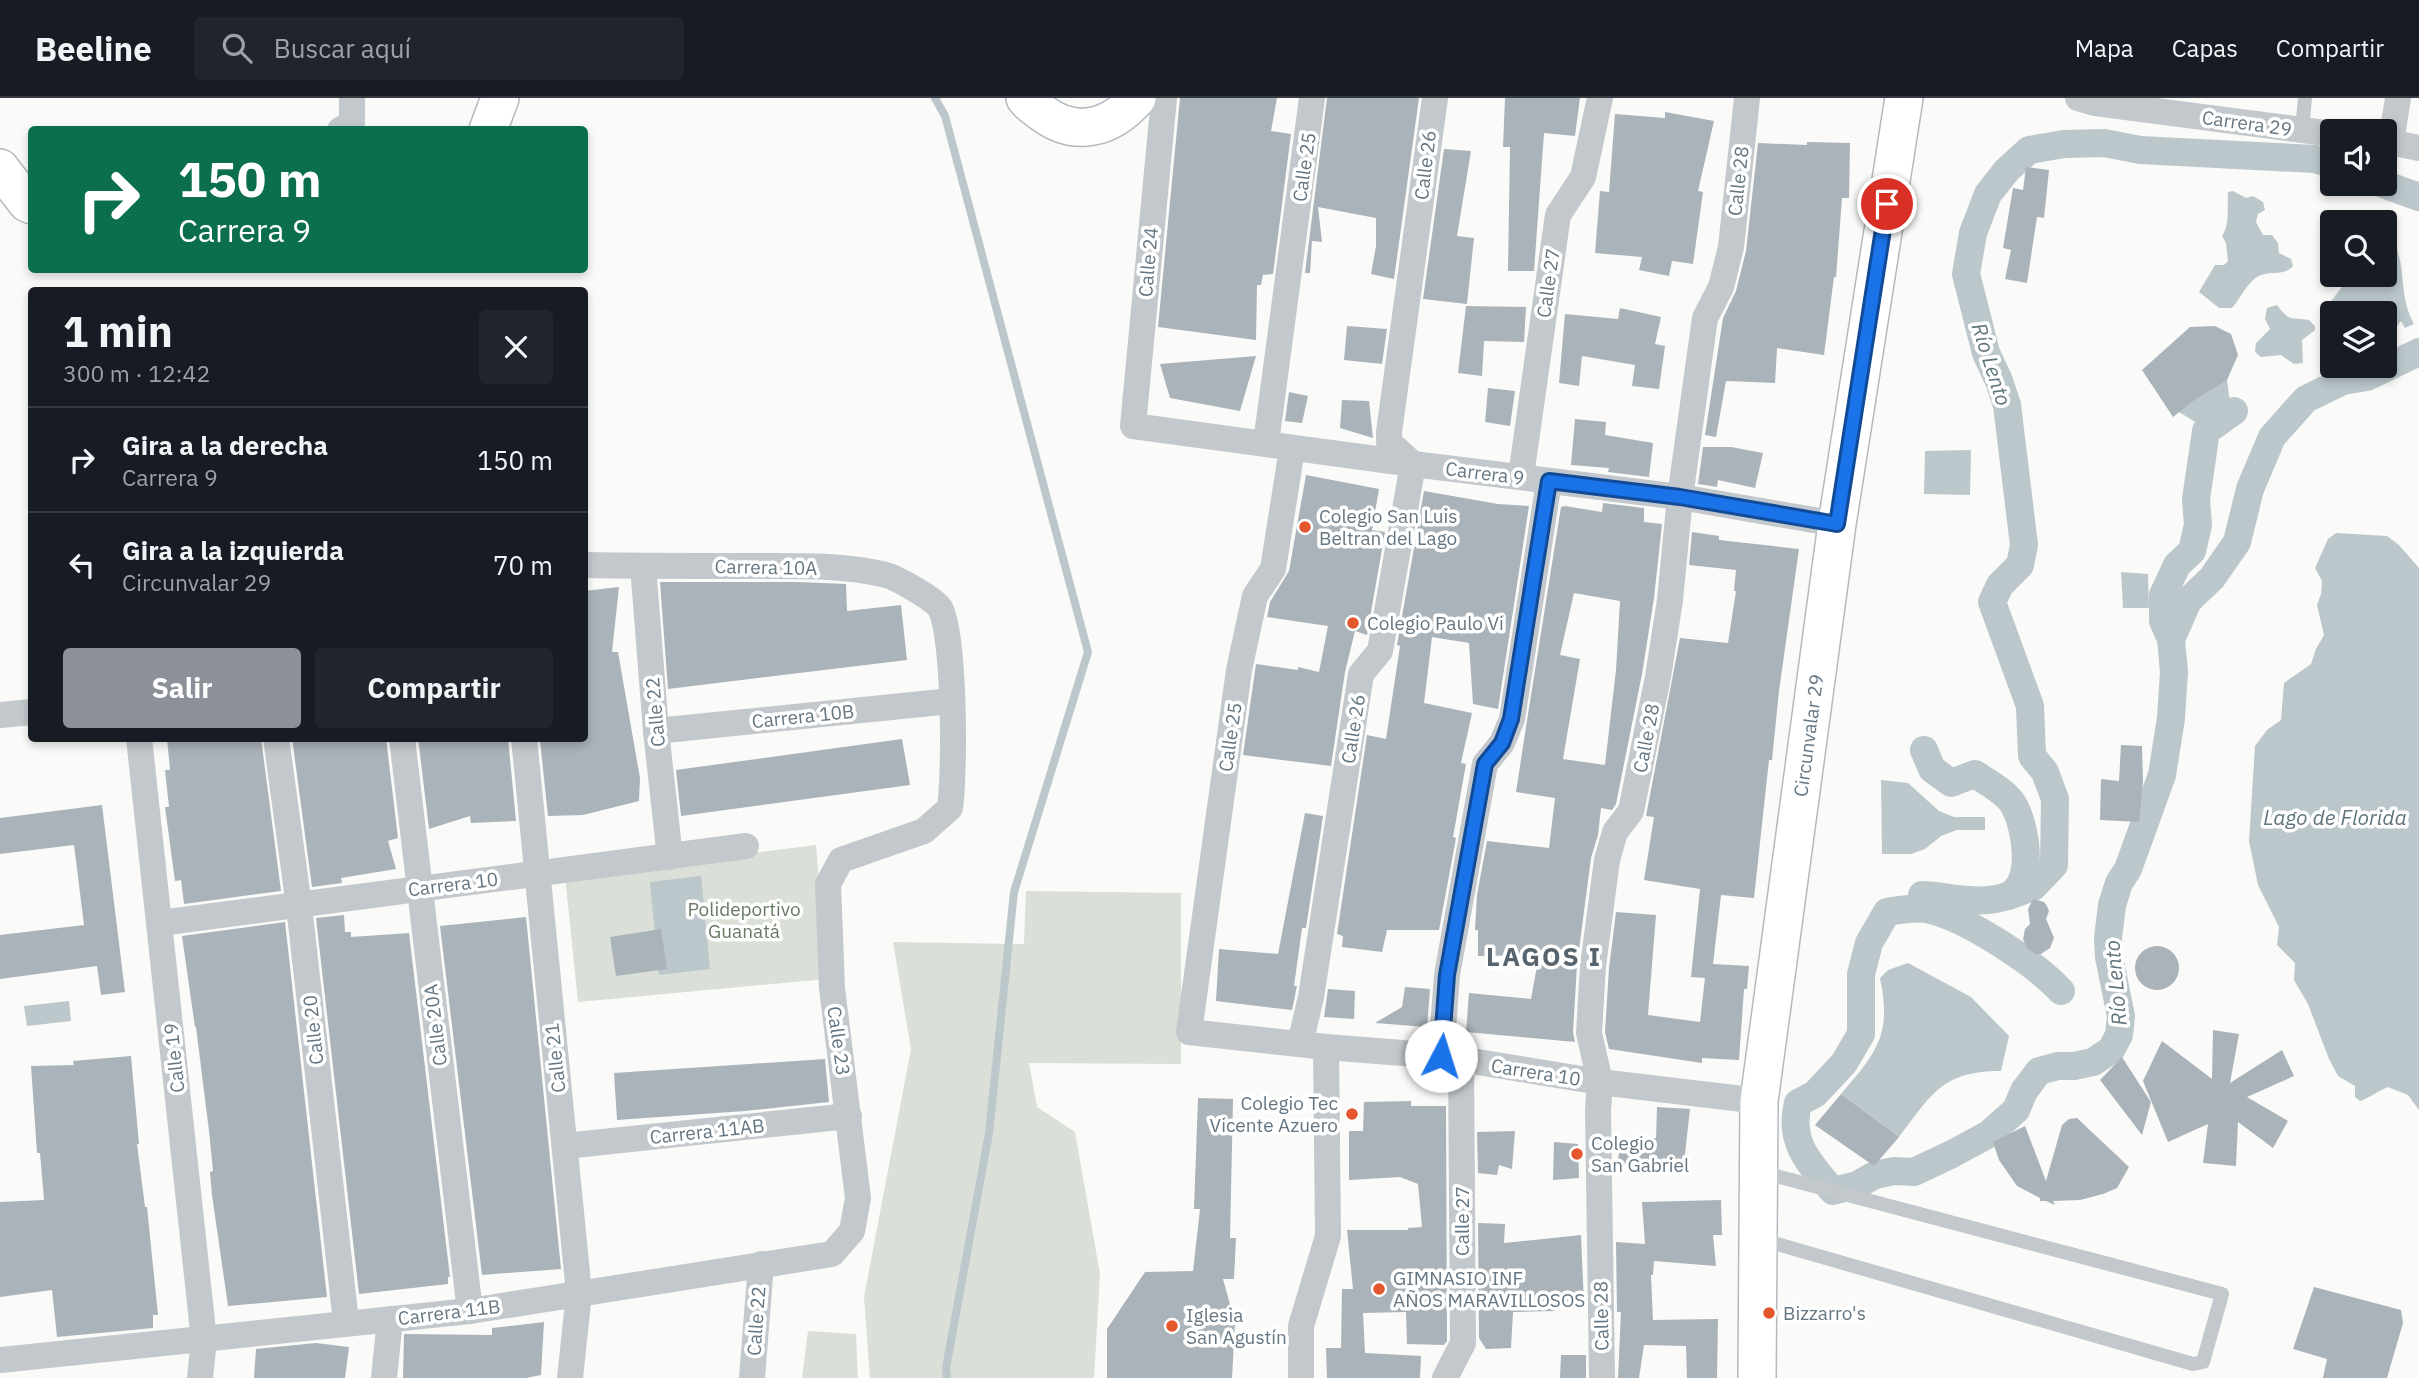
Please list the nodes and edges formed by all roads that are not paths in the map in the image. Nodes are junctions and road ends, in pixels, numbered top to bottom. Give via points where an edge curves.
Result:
1 (352, 98) edge
2 (500, 98) edge
3 (1025, 98) edge
4 (1137, 98) edge
5 (1164, 98) edge
6 (1312, 98) edge
7 (1434, 98) edge
8 (1600, 98) edge
9 (1747, 98) edge
10 (1904, 98) edge
11 (2305, 98) edge
12 (2398, 98) edge
13 (2090, 100) edge
14 (2393, 119) edge
15 (347, 126) edge
16 (490, 126) edge
17 (2302, 130) junction
18 (2320, 132) edge
19 (2397, 143) edge
20 (2419, 148) edge
21 (0, 168) edge
22 (28, 202) edge
23 (1133, 426) joint
24 (1266, 443) junction
25 (1292, 449) junction
26 (1413, 464) junction
27 (1521, 476) junction
28 (1549, 481) junction
29 (1680, 497) junction
30 (1837, 524) junction
31 (588, 565) edge
32 (643, 566) junction
33 (951, 701) junction
34 (28, 712) edge
35 (0, 715) edge
36 (656, 731) junction
37 (139, 742) edge
38 (277, 742) edge
39 (402, 742) edge
40 (524, 742) edge
41 (746, 846) dead end
42 (670, 857) junction
43 (538, 874) junction
44 (419, 888) junction
45 (299, 906) junction
46 (160, 923) junction
47 (1189, 1032) joint
48 (1300, 1044) junction
49 (1326, 1048) junction
50 (1451, 1058) junction
51 (1600, 1082) junction
52 (1759, 1101) junction
53 (849, 1116) junction
54 (565, 1146) junction
55 (1758, 1171) junction
56 (858, 1198) joint
57 (1758, 1238) junction
58 (761, 1264) junction
59 (579, 1293) junction
60 (470, 1311) junction
61 (390, 1319) junction
62 (346, 1322) junction
63 (204, 1340) junction
64 (14, 1366) edge
65 (200, 1378) edge
66 (384, 1378) edge
67 (570, 1378) edge
68 (752, 1378) edge
69 (1301, 1378) edge
70 (1445, 1378) edge
71 (1602, 1378) edge
72 (1757, 1378) edge

1 - 15 street via 352,123
2 - 16 street
3 - 4 street via 1054,122 1080,128 1101,125
5 - 23 street, Calle 24
6 - 24 street, Calle 25
7 - 26 street, Calle 26 via 1389,432 1390,442
8 - 27 street, Calle 27 via 1583,177 1558,215
9 - 29 street, Calle 28 via 1731,247 1721,287 1705,318
10 - 30 street, Circunvalar 29
11 - 17 lane
12 - 14 street
13 - 17 street, Carrera 29
17 - 18 street, Carrera 29
19 - 20 street
21 - 22 street
23 - 24 street, Carrera 9
24 - 25 street, Carrera 9
25 - 26 street, Carrera 9
25 - 47 street, Calle 25 via 1273,569 1255,596 1239,670
26 - 27 street, Carrera 9
26 - 48 street, Calle 26 via 1380,652 1361,674
27 - 28 street, Carrera 9
28 - 29 street, Carrera 9
28 - 50 street, Calle 27 via 1511,719 1502,743 1485,764 1447,975
29 - 30 street, Carrera 9
29 - 51 street, Calle 28 via 1653,704 1631,811 1615,832 1607,860 1589,1033
30 - 52 street, Circunvalar 29
31 - 32 street, Carrera 10A
32 - 33 street, Carrera 10A via 815,566 888,576 939,607 947,635
32 - 36 street, Calle 22
33 - 36 street, Carrera 10B
33 - 53 street, Calle 23 via 950,808 925,831 841,860 828,884 832,988
34 - 35 street
36 - 42 street, Calle 22
37 - 46 street, Calle 19
38 - 45 street, Calle 20
39 - 44 street, Calle 20A
40 - 43 street, Calle 21
41 - 42 street, Carrera 10
42 - 43 street, Carrera 10
43 - 44 street, Carrera 10
43 - 54 street, Calle 21
44 - 45 street, Carrera 10
44 - 60 street, Calle 20A
45 - 46 street, Carrera 10
45 - 62 street, Calle 20
46 - 63 street, Calle 19
47 - 48 street, Carrera 10
48 - 49 street, Carrera 10
49 - 50 street, Carrera 10
49 - 69 street via 1328,1236 1301,1326
50 - 51 street, Carrera 10
50 - 70 street, Calle 27 via 1463,1343
51 - 52 street, Carrera 10
51 - 71 street, Calle 28
52 - 55 street, Circunvalar 29
53 - 54 street, Carrera 11AB
53 - 56 street, Calle 23
54 - 59 street, Calle 21
55 - 57 street, Circunvalar 29
55 - 57 lane via 2221,1294 2203,1362 2193,1364
56 - 58 street, Carrera 11B via 852,1231 832,1254
57 - 72 street, Circunvalar 29
58 - 59 street, Carrera 11B
58 - 68 street, Calle 22
59 - 60 street, Carrera 11B
59 - 67 street, Calle 21
60 - 61 street, Carrera 11B
61 - 62 street, Carrera 11B
61 - 66 street
62 - 63 street, Carrera 11B
63 - 64 street, Carrera 11B
63 - 65 street, Calle 19

